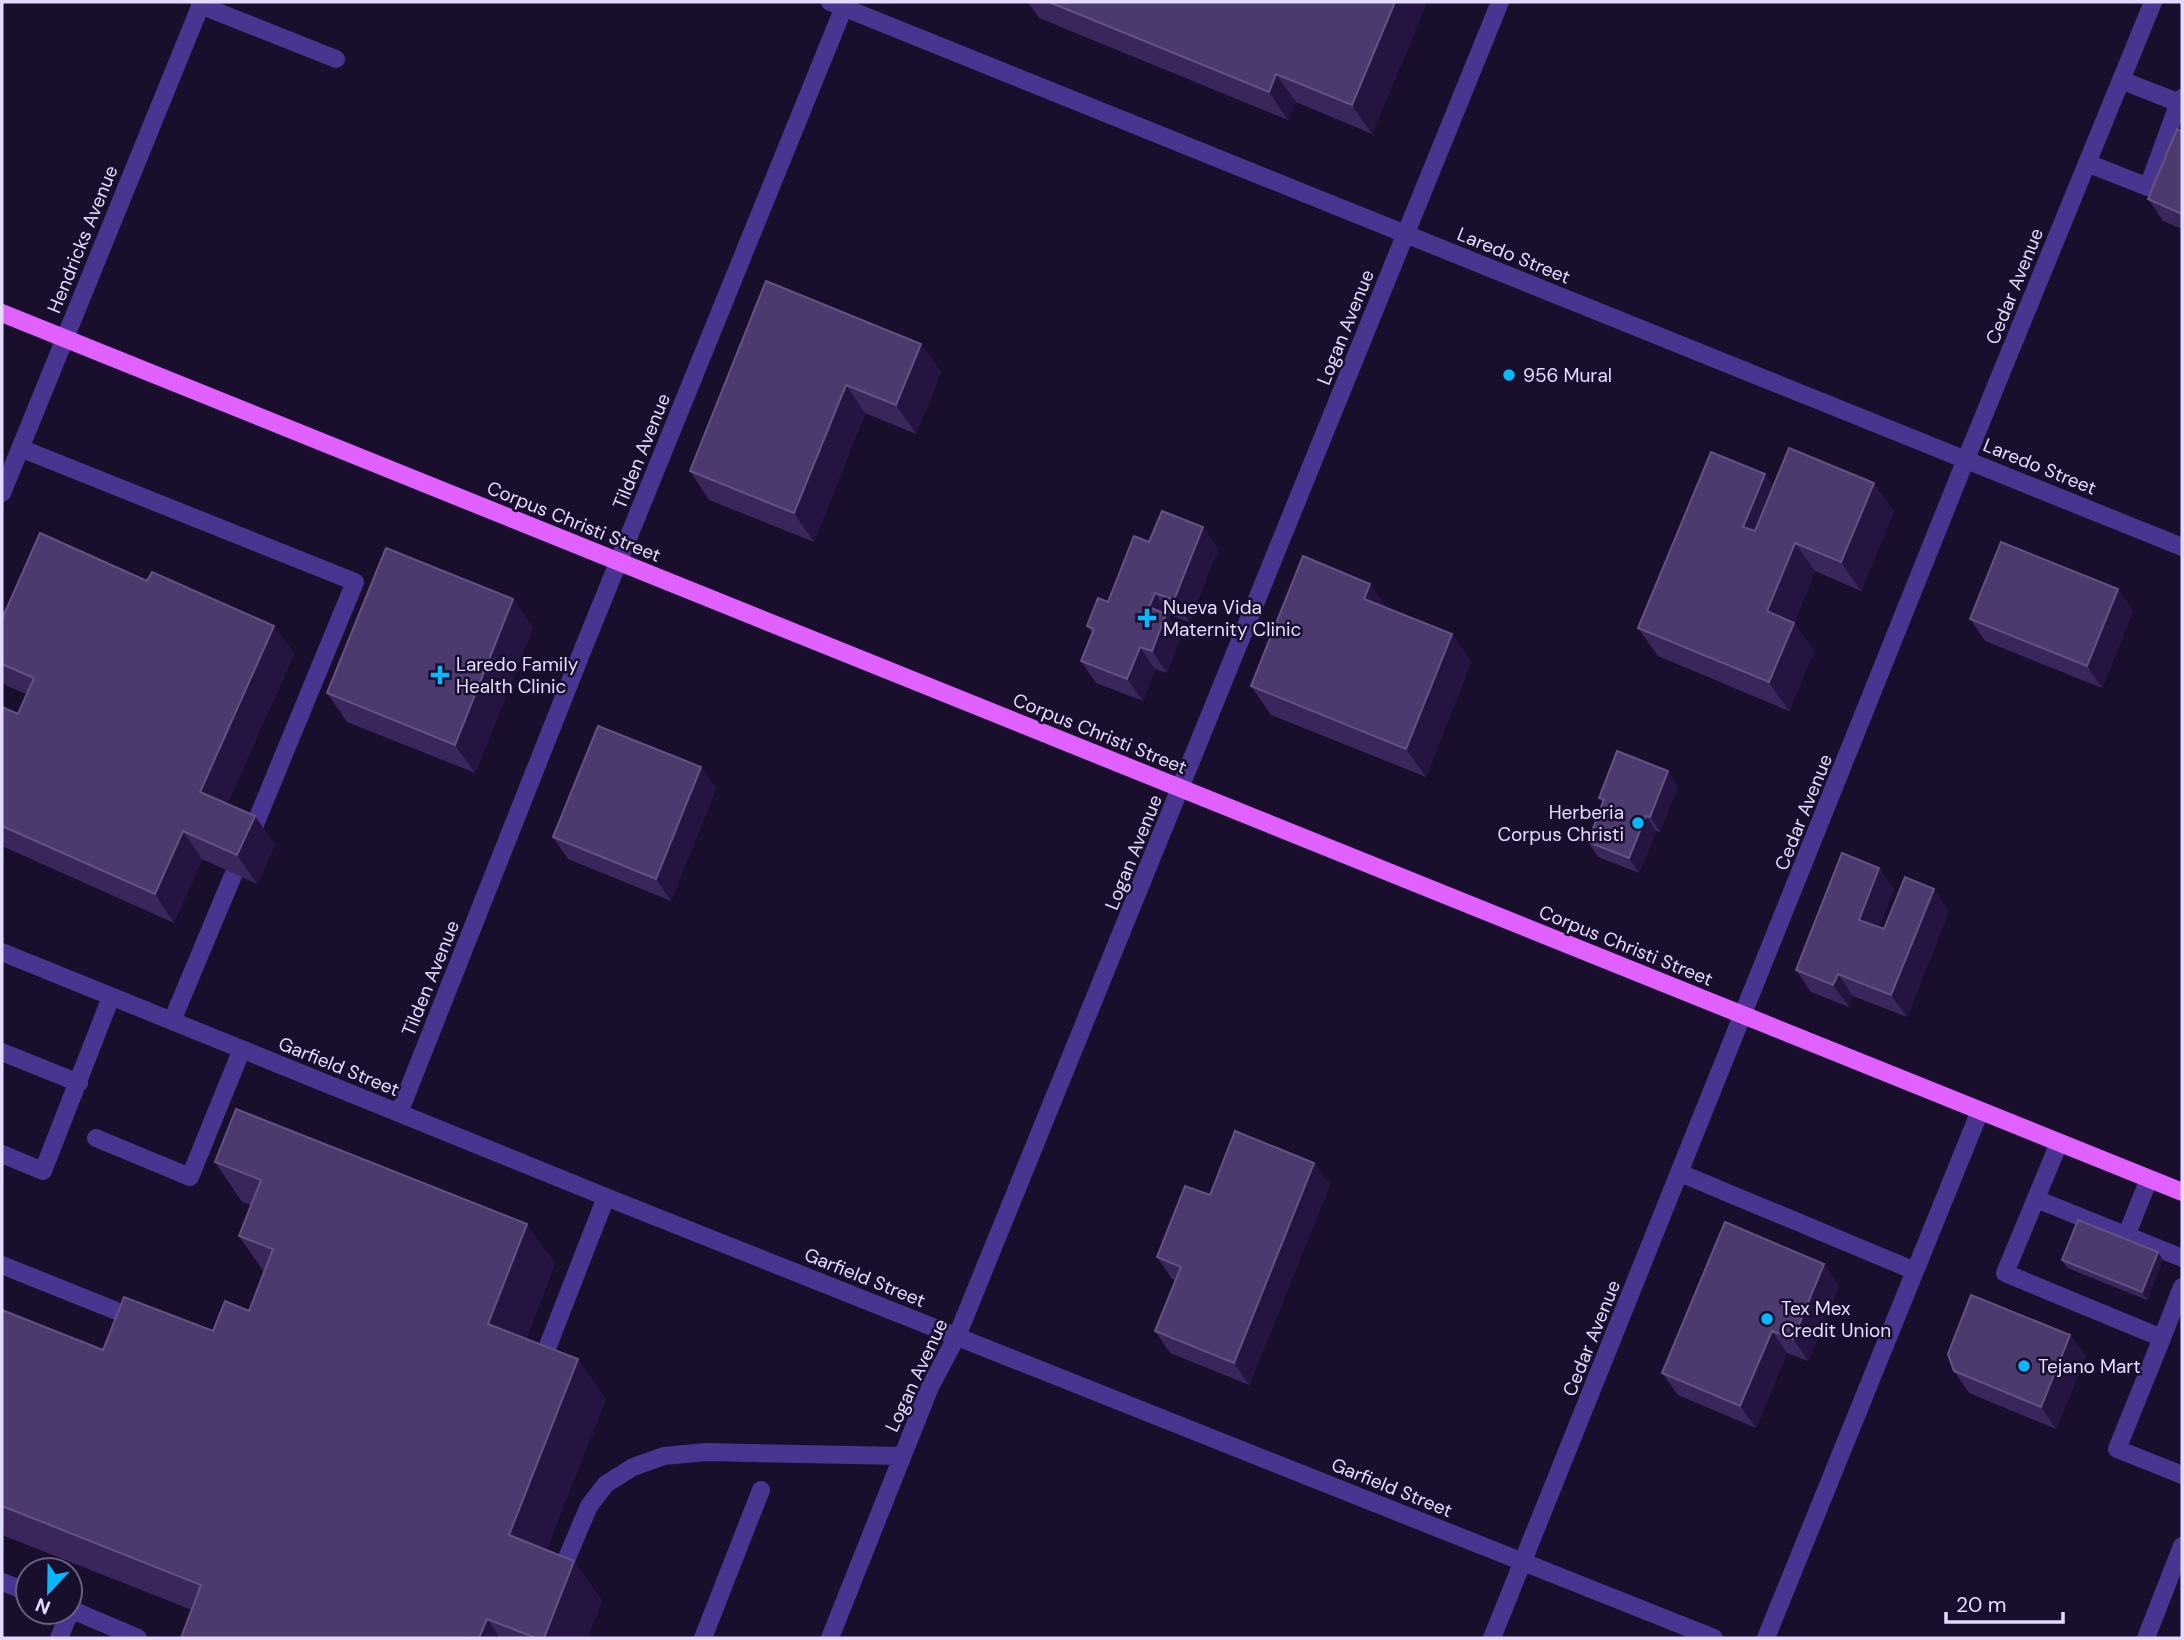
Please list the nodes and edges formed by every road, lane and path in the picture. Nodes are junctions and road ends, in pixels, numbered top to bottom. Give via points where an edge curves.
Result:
1 (1500, 2) edge
2 (2153, 2) edge
3 (201, 4) edge
4 (840, 4) edge
5 (335, 59) dead end
6 (2121, 80) junction
7 (2181, 101) edge
8 (2087, 163) junction
9 (1405, 234) junction
10 (2, 313) edge
11 (65, 338) junction
12 (20, 448) junction
13 (1966, 459) junction
14 (2, 493) edge
15 (2182, 547) edge
16 (619, 561) junction
17 (1181, 789) junction
18 (251, 834) edge
19 (234, 873) edge
20 (2, 952) edge
21 (111, 997) junction
22 (1744, 1015) junction
23 (172, 1021) junction
24 (242, 1049) junction
25 (2, 1052) edge
26 (79, 1083) junction
27 (1980, 1111) junction
28 (399, 1113) junction
29 (96, 1138) dead end
30 (2059, 1143) junction
31 (2, 1154) edge
32 (1680, 1173) junction
33 (2149, 1179) junction
34 (2182, 1192) edge
35 (606, 1197) junction
36 (2036, 1199) junction
37 (2126, 1236) junction
38 (2182, 1258) edge
39 (2, 1265) edge
40 (1915, 1271) junction
41 (2182, 1286) edge
42 (2177, 1317) edge
43 (142, 1322) edge
44 (957, 1336) junction
45 (2162, 1338) junction
46 (544, 1356) edge
47 (902, 1456) junction
48 (2182, 1475) edge
49 (761, 1490) dead end
50 (2182, 1546) edge
51 (1523, 1561) junction
52 (554, 1591) edge
53 (84, 1616) edge
54 (138, 1638) edge
55 (703, 1638) edge
56 (830, 1638) edge
57 (1492, 1638) edge
58 (1714, 1638) edge
59 (1766, 1638) edge
60 (2146, 1638) edge

1 - 9 street, Logan Avenue
2 - 6 street, Cedar Avenue
3 - 5 street
3 - 11 street, Hendricks Avenue
4 - 9 street, Laredo Street
4 - 16 street, Tilden Avenue
6 - 7 street
6 - 8 street, Cedar Avenue
7 - 8 street via 2148,187
8 - 13 street, Cedar Avenue
9 - 13 street, Laredo Street
9 - 17 street, Logan Avenue
10 - 11 main road, Corpus Christi Street
11 - 12 street, Hendricks Avenue
11 - 16 main road, Corpus Christi Street
12 - 14 street, Hendricks Avenue
12 - 18 street via 355,582
13 - 15 street, Laredo Street
13 - 22 street, Cedar Avenue
16 - 17 main road, Corpus Christi Street
16 - 28 street, Tilden Avenue
17 - 22 main road, Corpus Christi Street
17 - 44 street, Logan Avenue
19 - 23 street
20 - 21 street, Garfield Street
21 - 23 street, Garfield Street
21 - 26 street
22 - 27 main road, Corpus Christi Street
22 - 32 street, Cedar Avenue
23 - 24 street, Garfield Street
24 - 28 street, Garfield Street
24 - 29 street via 190,1177
25 - 26 street
26 - 31 street via 43,1171
27 - 30 main road, Corpus Christi Street
27 - 40 street
28 - 35 street, Garfield Street
30 - 33 main road, Corpus Christi Street
30 - 36 street
32 - 40 street
32 - 51 street, Cedar Avenue
33 - 34 main road, Corpus Christi Street
33 - 37 street
35 - 44 street, Garfield Street
35 - 46 street
36 - 37 street
36 - 45 street via 2005,1272
37 - 38 street
39 - 43 street
40 - 59 street
41 - 42 street
42 - 45 street
44 - 47 street, Logan Avenue
44 - 51 street, Garfield Street
45 - 48 street via 2117,1449
47 - 52 street via 706,1452 664,1456 633,1467 606,1485 590,1506
47 - 56 street, Logan Avenue
49 - 55 street
50 - 60 street
51 - 57 street, Cedar Avenue
51 - 58 street, Garfield Street
53 - 54 street

